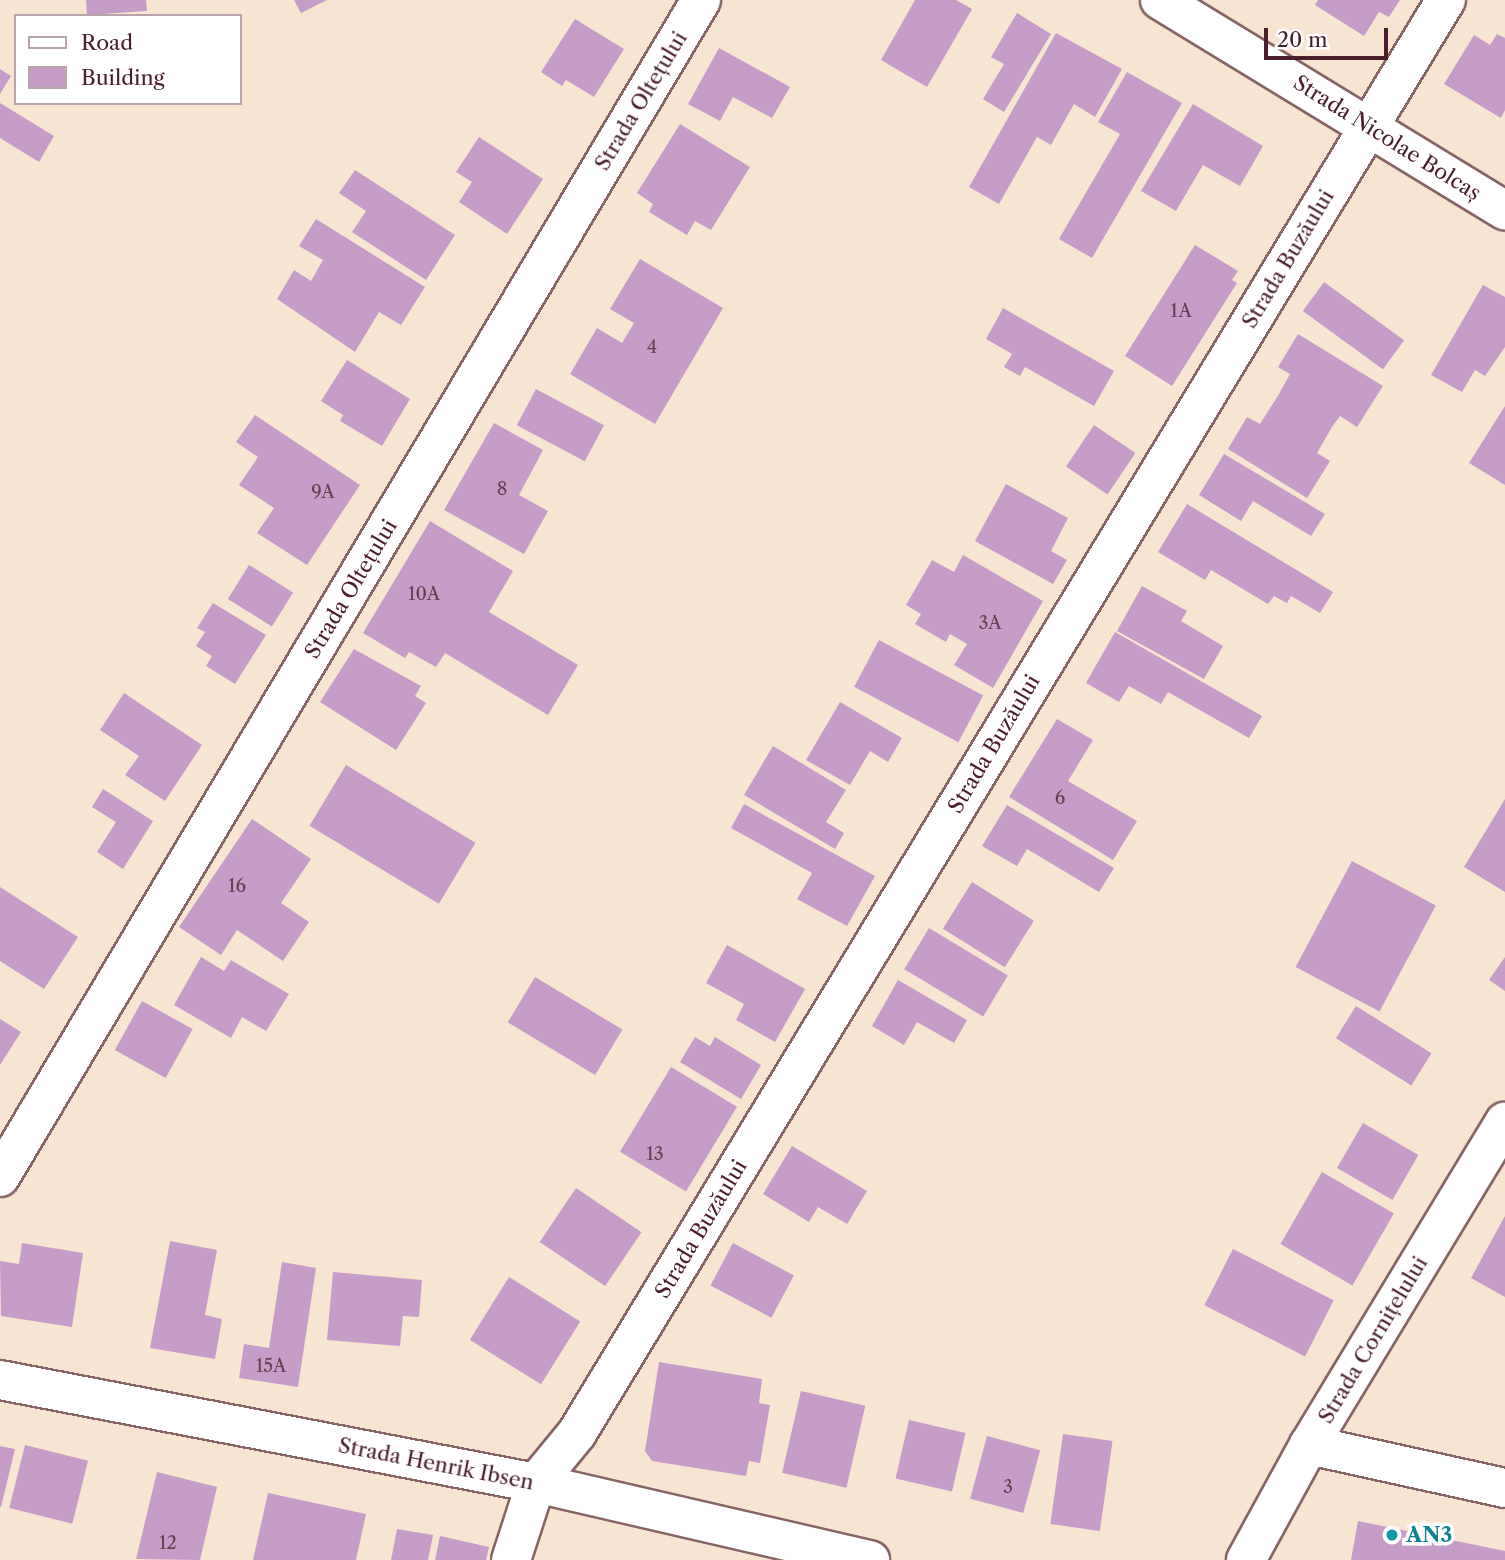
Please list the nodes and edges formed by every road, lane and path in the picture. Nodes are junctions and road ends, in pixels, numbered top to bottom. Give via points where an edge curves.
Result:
1 (702, 0) edge
2 (1160, 0) edge
3 (1446, 0) edge
4 (1369, 125) junction
5 (1505, 211) edge
6 (1502, 1135) edge
7 (0, 1177) edge
8 (0, 1380) edge
9 (1309, 1445) junction
10 (536, 1483) junction
11 (1505, 1488) edge
12 (511, 1560) edge
13 (870, 1560) edge
14 (1246, 1560) edge

1 - 7 street, Strada Oltețului
2 - 4 street, Strada Nicolae Bolcaș
3 - 4 street, Strada Buzăului
4 - 5 street, Strada Nicolae Bolcaș
4 - 10 street, Strada Buzăului via 577,1433
6 - 9 street, Strada Cornițelului
8 - 10 street, Strada Henrik Ibsen
9 - 11 street
9 - 14 street, Strada Cornițelului
10 - 12 street
10 - 13 street, Strada Henrik Ibsen

